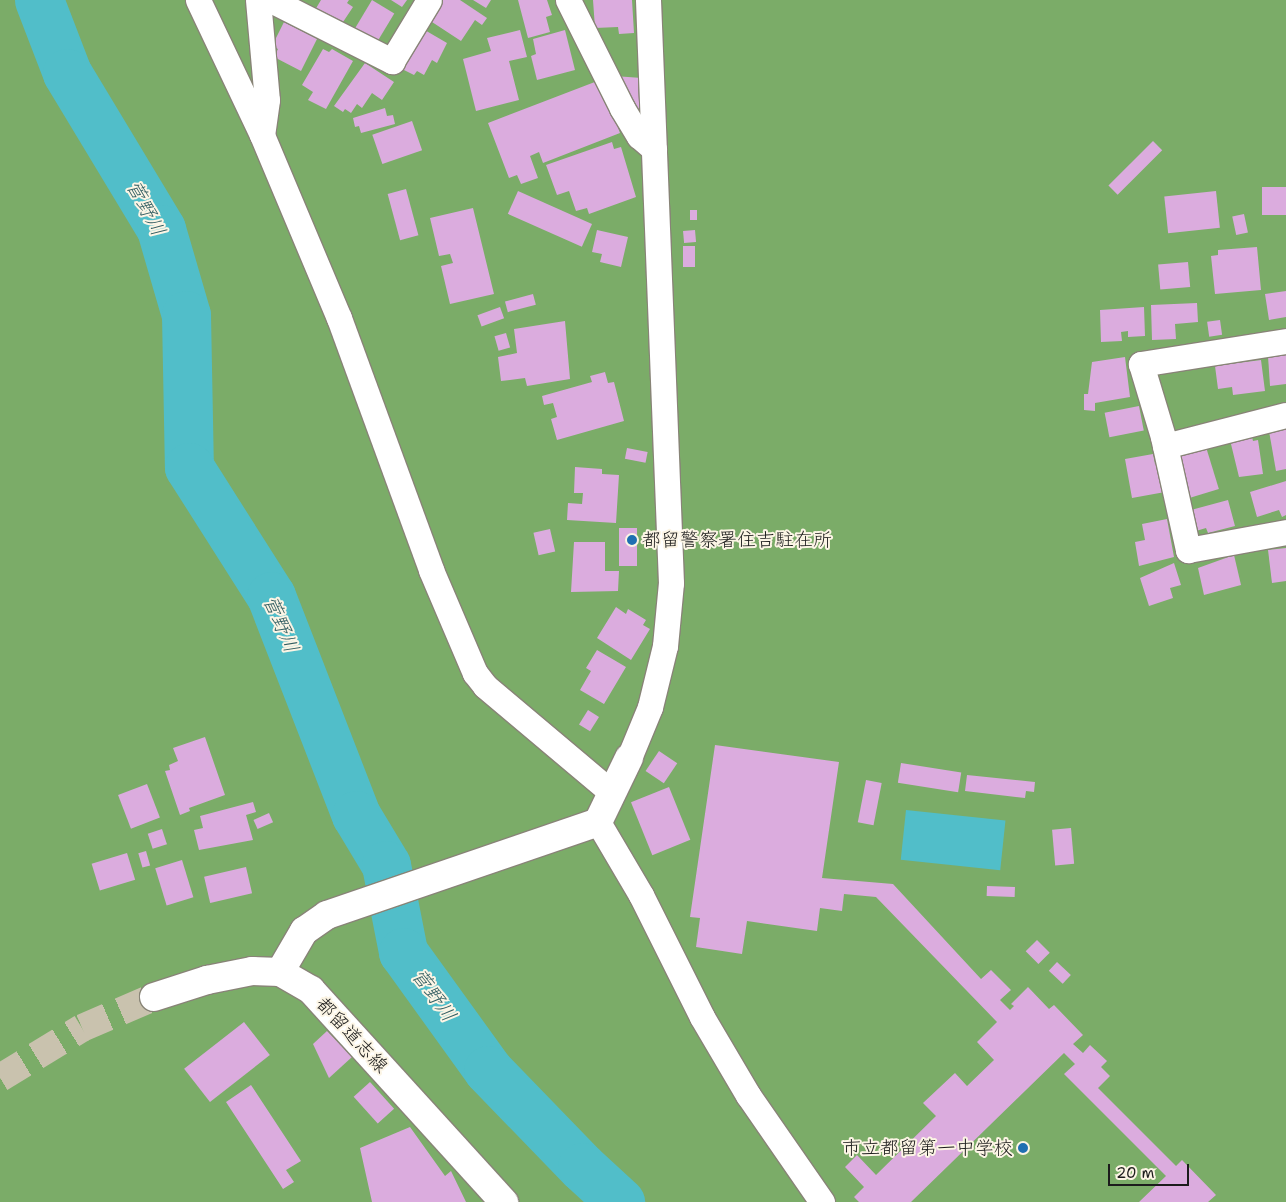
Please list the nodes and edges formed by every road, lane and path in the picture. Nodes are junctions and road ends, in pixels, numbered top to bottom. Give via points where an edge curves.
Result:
1 (198, 0) edge
2 (258, 0) edge
3 (271, 0) edge
4 (429, 0) edge
5 (568, 0) edge
6 (648, 0) edge
7 (262, 134) junction
8 (654, 149) junction
9 (1286, 341) edge
10 (1286, 415) edge
11 (1165, 446) junction
12 (1286, 532) edge
13 (629, 758) joint
14 (611, 792) junction
15 (598, 822) junction
16 (280, 972) junction
17 (154, 997) tunnel mouth
18 (504, 1202) edge
19 (822, 1202) edge

1 - 7 street
2 - 7 street via 267,100
3 - 4 street via 392,61
5 - 8 street via 622,108 639,136
6 - 8 street
7 - 14 street via 340,318 431,570 475,673 485,686
8 - 13 street via 671,583 665,646 650,707
9 - 11 street via 1141,364
10 - 11 street
11 - 12 street via 1188,550
13 - 14 main road
14 - 15 main road
15 - 16 main road via 327,915 304,931
15 - 19 street via 641,895 702,1017 748,1095
16 - 17 main road, 都留道志線 via 252,971 207,980
16 - 18 main road, 都留道志線 via 311,990

